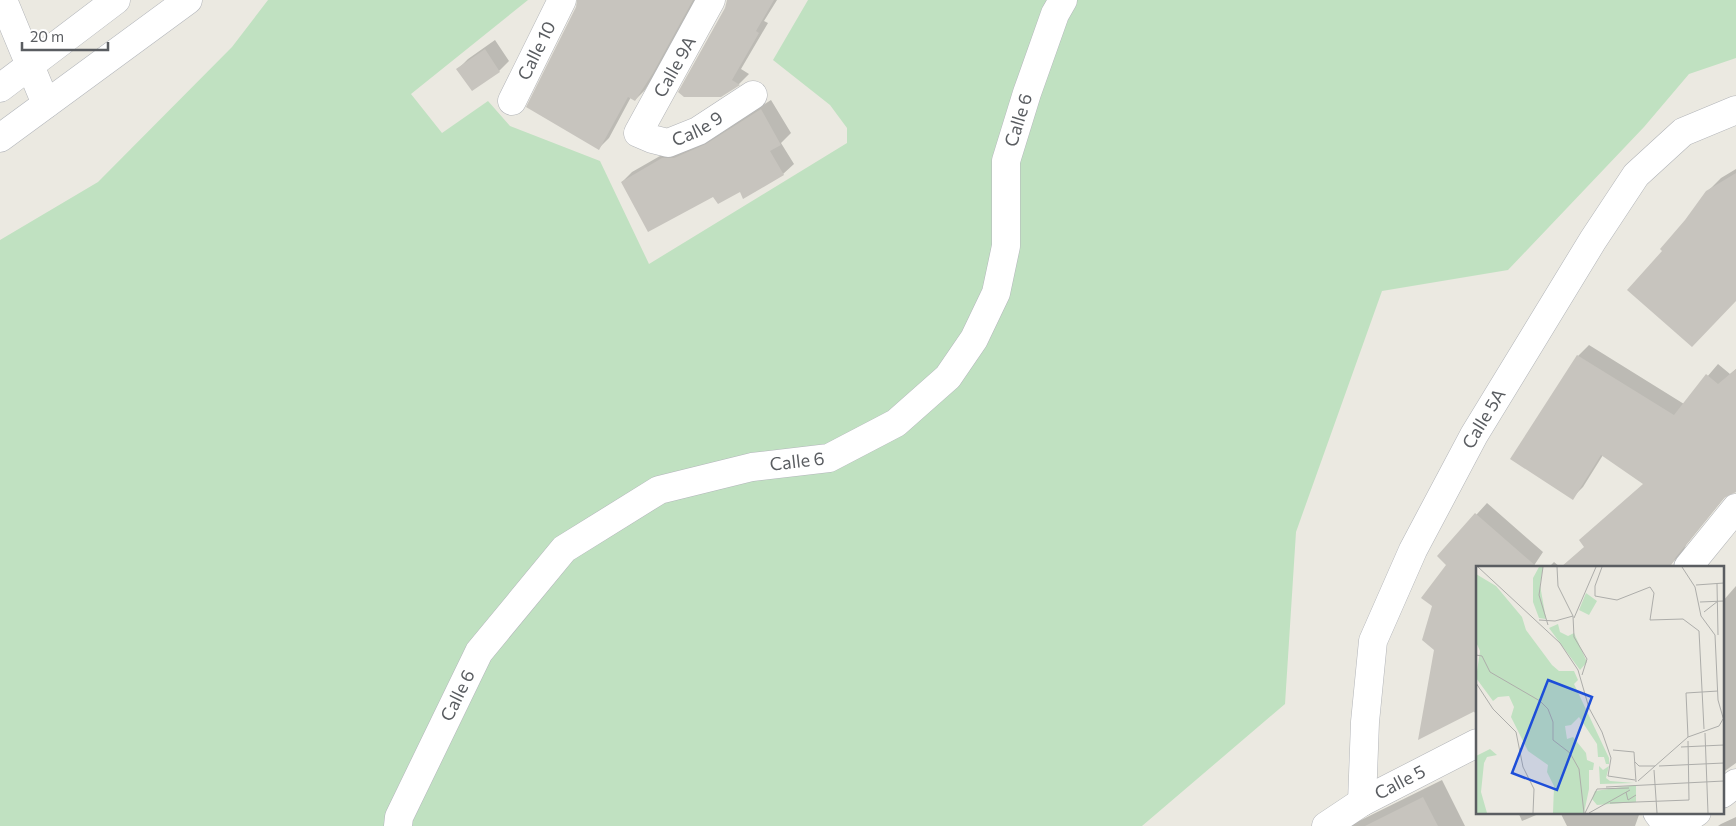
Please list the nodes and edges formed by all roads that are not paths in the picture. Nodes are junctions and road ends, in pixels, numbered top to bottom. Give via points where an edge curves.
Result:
1 (3, 0) edge
2 (116, 0) edge
3 (188, 0) edge
4 (562, 0) edge
5 (711, 0) edge
6 (1062, 0) edge
7 (30, 65) junction
8 (0, 88) edge
9 (753, 96) dead end
10 (512, 101) dead end
11 (46, 104) junction
12 (1736, 110) edge
13 (638, 133) joint
14 (0, 138) edge
15 (1735, 509) edge
16 (1689, 566) edge
17 (1476, 744) edge
18 (1736, 784) edge
19 (1724, 793) edge
20 (1362, 802) junction
21 (1658, 814) edge
22 (1694, 814) edge
23 (398, 826) edge
24 (1326, 826) edge
25 (1667, 826) edge
26 (1677, 826) edge

1 - 7 street
2 - 7 street
3 - 11 street
4 - 10 street, Calle 10
5 - 13 street, Calle 9A
6 - 23 street, Calle 6 via 1027,93 1006,161 1006,246 996,293 974,339 948,377 896,423 829,458 752,467 660,490 564,549 479,652 399,817
7 - 8 street
7 - 11 street
9 - 13 street, Calle 9 via 698,130 668,143
11 - 14 street
12 - 20 street, Calle 5A via 1683,132 1636,175 1474,435 1413,550 1373,641
15 - 16 street
17 - 20 street, Calle 5
18 - 19 street
20 - 24 street, Calle 5
21 - 25 street
22 - 26 street

